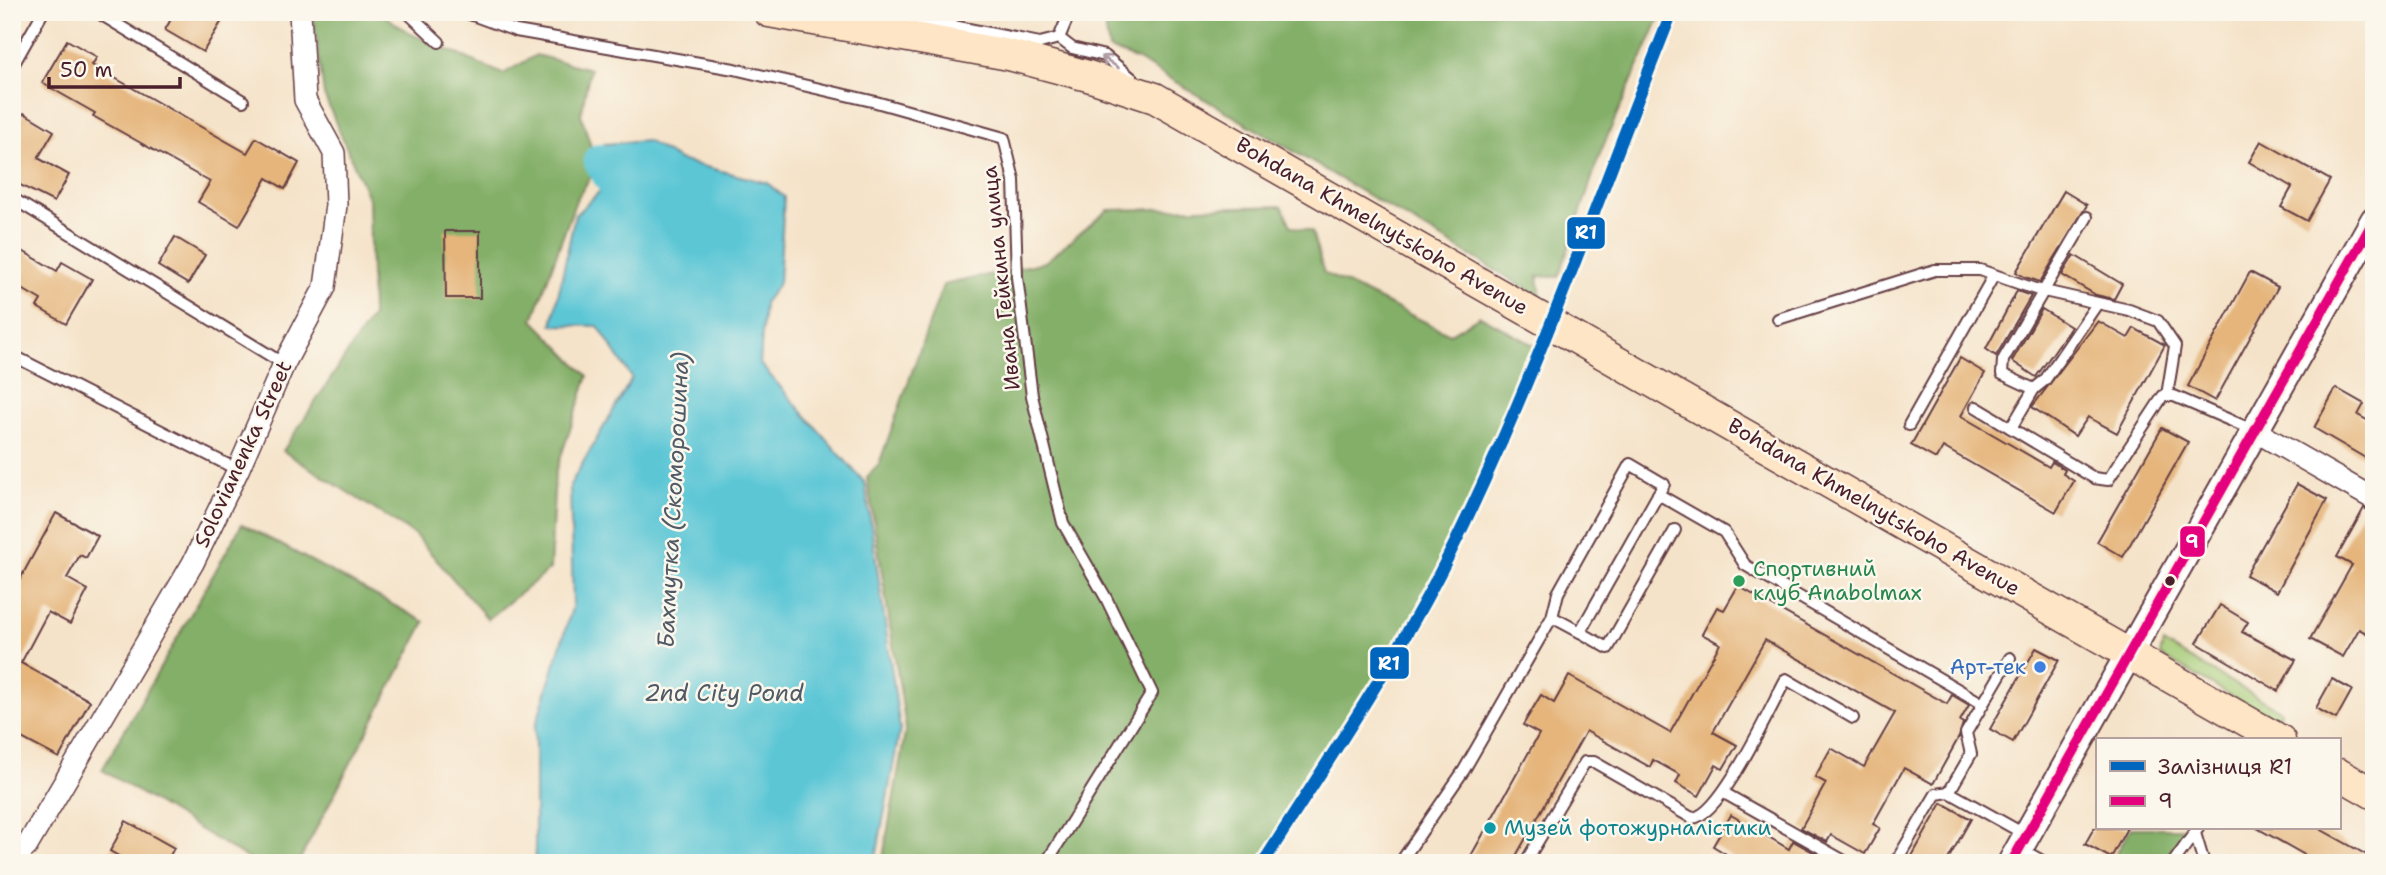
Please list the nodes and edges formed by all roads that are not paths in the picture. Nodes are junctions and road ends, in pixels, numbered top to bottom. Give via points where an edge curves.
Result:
1 (43, 12) edge
2 (97, 12) edge
3 (300, 12) edge
4 (407, 12) edge
5 (464, 12) edge
6 (769, 12) edge
7 (1070, 12) edge
8 (842, 25) junction
9 (1059, 38) junction
10 (439, 42) dead end
11 (12, 67) edge
12 (1155, 98) junction
13 (243, 101) dead end
14 (12, 198) edge
15 (2087, 217) dead end
16 (2374, 220) edge
17 (1994, 275) junction
18 (2043, 292) junction
19 (2097, 304) junction
20 (1778, 319) dead end
21 (12, 355) edge
22 (284, 364) junction
23 (2034, 389) junction
24 (2167, 396) junction
25 (1976, 407) dead end
26 (1909, 425) dead end
27 (2011, 428) junction
28 (2255, 431) junction
29 (238, 470) junction
30 (1658, 494) junction
31 (2374, 499) edge
32 (1675, 530) dead end
33 (1552, 617) junction
34 (1580, 632) junction
35 (2128, 652) junction
36 (2010, 658) dead end
37 (1983, 704) junction
38 (1853, 718) dead end
39 (2275, 738) edge
40 (2340, 775) edge
41 (1950, 792) junction
42 (1724, 793) junction
43 (2374, 794) edge
44 (2197, 831) edge
45 (2019, 849) edge
46 (12, 860) edge
47 (1046, 863) edge
48 (1400, 863) edge
49 (1525, 863) edge
50 (1848, 863) edge
51 (1895, 863) edge
52 (2046, 863) edge
53 (2173, 863) edge
54 (2204, 863) edge

1 - 11 lane
2 - 13 lane
3 - 22 street, Solovianenka Street via 305,100 334,153 336,205 325,287
4 - 10 lane
5 - 47 lane, Ивана Гейкина улица via 516,31 734,69 1004,138 1014,180 1017,277 1032,396 1063,523 1152,693
6 - 8 main road, Bohdana Khmelnytskoho Avenue
7 - 9 lane
8 - 9 lane via 892,14 1040,43
8 - 12 main road, Bohdana Khmelnytskoho Avenue via 1048,64
12 -> 9 lane via 1105,56 1072,48
12 - 35 main road, Bohdana Khmelnytskoho Avenue
14 - 22 lane
15 - 18 lane
16 - 28 street
17 - 18 lane
17 - 20 lane via 1980,270 1935,270
17 - 26 lane
18 - 19 lane
18 - 23 lane via 2003,360 2002,374
19 - 23 lane
19 - 24 lane via 2158,321 2175,346
21 - 29 lane
22 - 29 street, Solovianenka Street
23 - 27 lane
24 - 27 lane via 2108,480 2094,478
24 - 28 lane
25 - 27 lane
28 - 31 street
28 - 35 street
29 - 46 street, Solovianenka Street via 193,563 27,846
30 - 33 lane via 1664,484 1630,464 1558,593
30 - 34 lane
30 - 37 lane via 1724,532 1745,565
32 - 34 lane via 1608,648
33 - 34 lane
33 - 48 lane via 1464,771
35 - 39 main road, Bohdana Khmelnytskoho Avenue via 2252,729
35 - 45 street
36 - 37 lane
37 - 41 lane via 1966,733 1971,754
38 - 42 lane via 1786,679
40 - 43 main road
41 - 45 lane
41 - 51 lane via 1936,794
42 - 49 lane via 1705,816 1692,818 1594,762 1585,762
42 - 50 lane
44 - 53 lane
44 - 54 lane
45 - 52 lane

